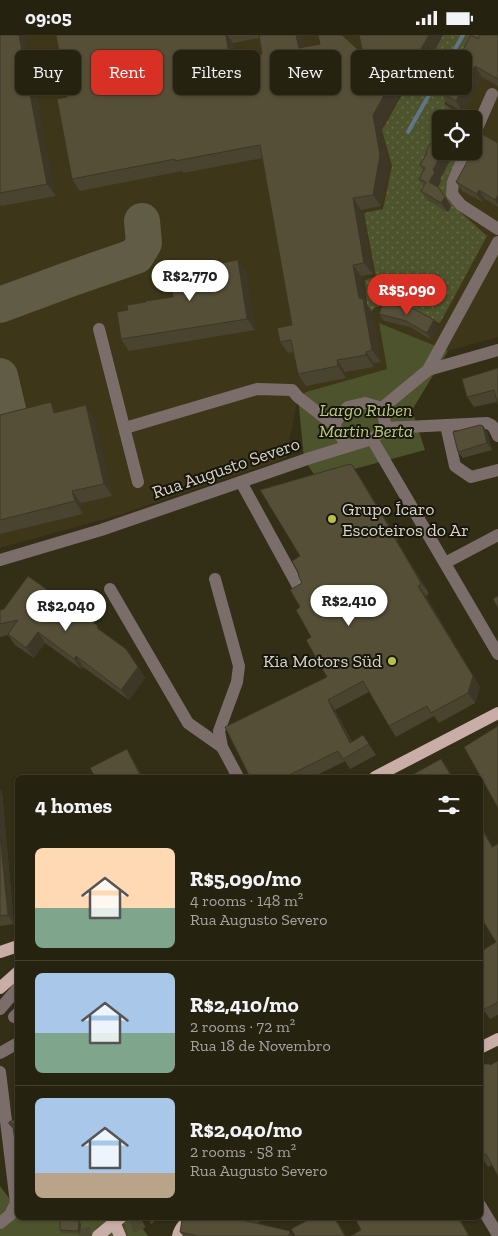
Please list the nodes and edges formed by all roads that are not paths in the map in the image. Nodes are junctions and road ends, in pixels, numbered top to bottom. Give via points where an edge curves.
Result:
1 (492, 94) dead end
2 (482, 117) edge
3 (462, 160) edge
4 (498, 229) edge
5 (498, 242) edge
6 (99, 329) dead end
7 (498, 350) edge
8 (428, 370) junction
9 (382, 408) junction
10 (334, 425) junction
11 (446, 425) junction
12 (386, 427) junction
13 (125, 429) junction
14 (498, 436) edge
15 (372, 439) junction
16 (347, 446) junction
17 (498, 470) edge
18 (138, 482) dead end
19 (240, 482) junction
20 (498, 535) edge
21 (0, 560) edge
22 (445, 563) junction
23 (215, 579) dead end
24 (298, 586) edge
25 (110, 589) dead end
26 (498, 654) edge
27 (498, 713) edge
28 (222, 747) junction
29 (237, 775) edge
30 (379, 775) edge
31 (15, 947) edge
32 (0, 953) edge
33 (15, 974) edge
34 (0, 987) edge
35 (15, 992) edge
36 (0, 1009) edge
37 (498, 1039) edge
38 (15, 1045) edge
39 (483, 1046) edge
40 (0, 1053) edge
41 (0, 1073) edge
42 (15, 1188) edge
43 (15, 1206) edge
44 (483, 1210) edge
45 (115, 1220) edge
46 (117, 1220) edge
47 (188, 1220) edge
48 (0, 1223) edge
49 (498, 1235) edge
50 (98, 1236) edge
51 (120, 1236) edge
52 (178, 1236) edge

1 - 2 street
3 - 4 street via 452,182 452,194 461,205
5 - 8 street
6 - 13 street
7 - 8 street
8 - 9 street
9 - 10 street via 365,403 348,407
9 - 12 street
10 - 13 street via 292,390 257,389
10 - 16 street
11 - 12 street
11 - 14 street via 487,423
11 - 17 street via 455,466 471,477
12 - 15 street, Rua Augusto Severo
13 - 18 street
15 - 16 street, Rua Augusto Severo
15 - 22 street
16 - 19 street, Rua Augusto Severo
19 - 21 street, Rua Augusto Severo via 101,530
19 - 24 street
20 - 22 street
22 - 26 street
23 - 28 street via 239,666 237,682 219,731
25 - 28 street via 188,723
27 - 30 main road
28 - 29 street
31 - 32 main road
33 - 34 main road
35 - 36 street
37 - 39 main road
38 - 40 street
41 - 42 street
43 - 48 street
44 - 49 street
45 - 51 main road
46 - 50 main road, bridge
47 - 52 main road

